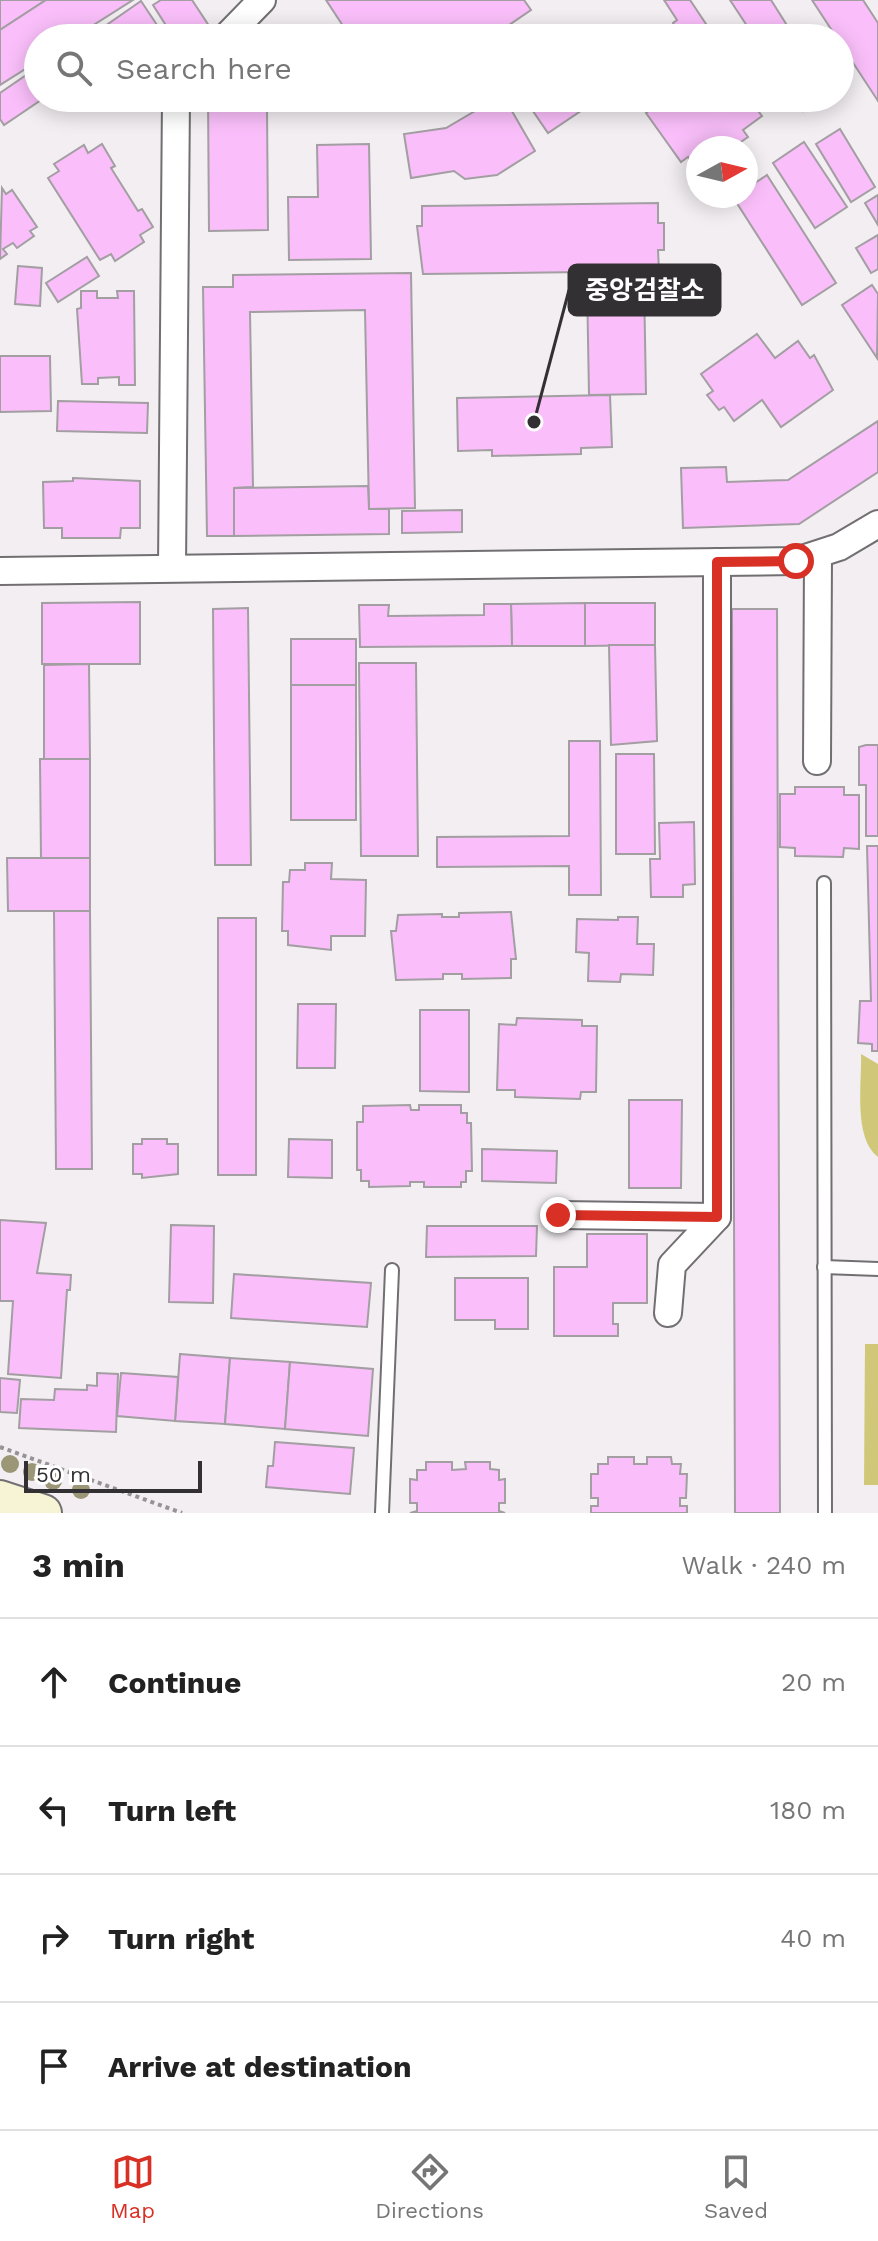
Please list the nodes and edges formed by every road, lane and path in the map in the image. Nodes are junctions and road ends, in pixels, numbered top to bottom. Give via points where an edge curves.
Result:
1 (262, 0) edge
2 (239, 24) edge
3 (176, 112) edge
4 (878, 524) edge
5 (818, 556) junction
6 (717, 562) junction
7 (172, 568) junction
8 (0, 571) edge
9 (817, 761) dead end
10 (824, 883) dead end
11 (558, 1215) dead end
12 (717, 1217) junction
13 (824, 1267) junction
14 (878, 1269) edge
15 (392, 1270) dead end
16 (668, 1313) dead end
17 (0, 1447) edge
18 (0, 1499) edge
19 (43, 1513) edge
20 (182, 1513) edge
21 (382, 1513) edge
22 (825, 1513) edge

1 - 2 street
3 - 7 street
4 - 5 street
5 - 6 street
5 - 9 street
6 - 7 street
6 - 12 street
7 - 8 street
10 - 13 lane
11 - 12 street
12 - 16 street via 672,1265
13 - 14 lane
13 - 22 lane
15 - 21 lane
17 - 20 path
18 - 19 main road

